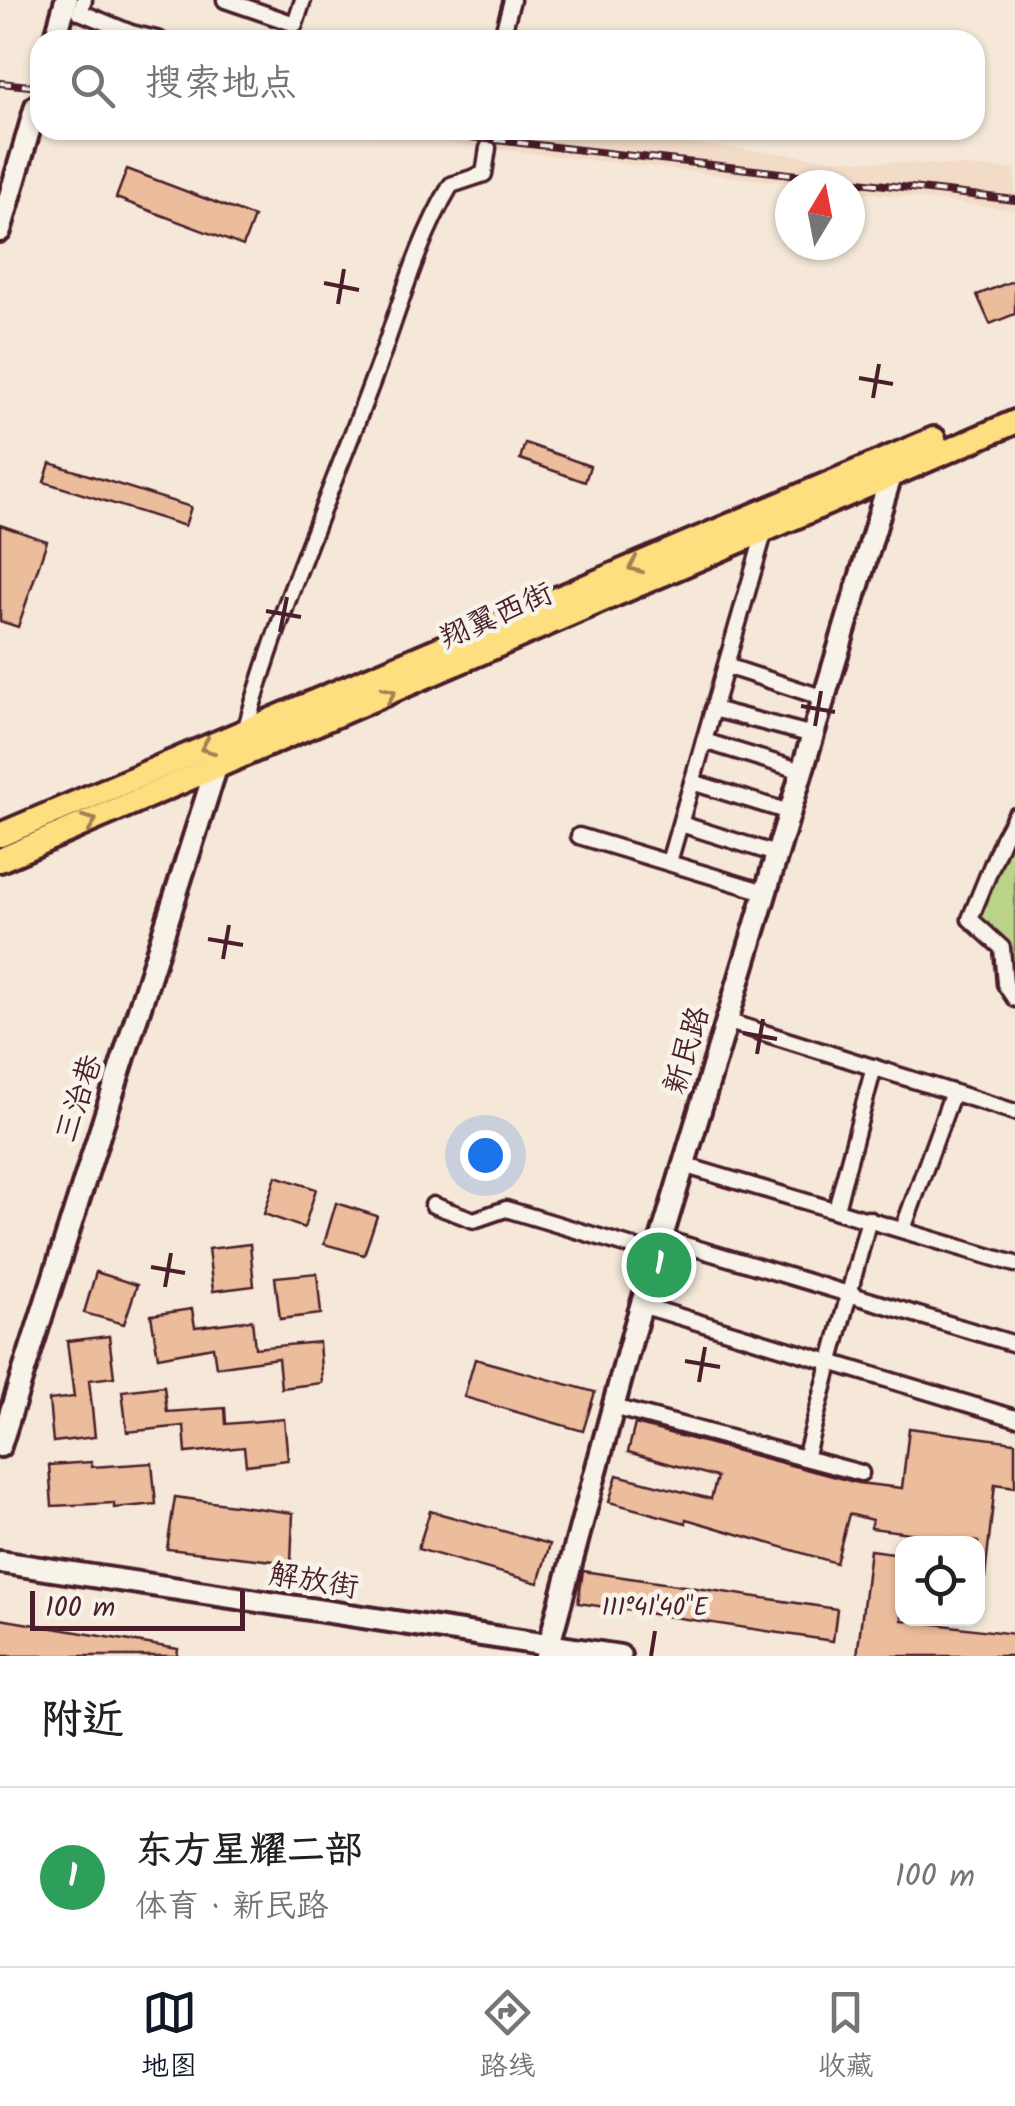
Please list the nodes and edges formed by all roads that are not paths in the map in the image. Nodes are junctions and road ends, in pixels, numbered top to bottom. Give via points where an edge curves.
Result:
1 (66, 0) edge
2 (84, 0) edge
3 (224, 0) edge
4 (303, 0) edge
5 (512, 0) edge
6 (58, 30) edge
7 (126, 30) edge
8 (504, 30) edge
9 (30, 127) edge
10 (488, 148) tunnel mouth
11 (0, 232) edge
12 (1015, 405) edge
13 (1015, 422) edge
14 (891, 475) junction
15 (765, 530) junction
16 (726, 666) junction
17 (824, 698) junction
18 (714, 709) junction
19 (245, 731) junction
20 (813, 735) junction
21 (704, 741) junction
22 (216, 768) junction
23 (802, 771) junction
24 (692, 782) junction
25 (789, 812) junction
26 (1015, 816) edge
27 (680, 824) junction
28 (0, 835) edge
29 (579, 836) dead end
30 (776, 854) junction
31 (0, 860) edge
32 (670, 862) junction
33 (764, 892) junction
34 (1015, 1000) edge
35 (726, 1021) junction
36 (874, 1068) junction
37 (953, 1092) junction
38 (1015, 1112) edge
39 (684, 1164) junction
40 (433, 1205) dead end
41 (836, 1209) junction
42 (870, 1219) junction
43 (903, 1229) junction
44 (659, 1246) junction
45 (1015, 1264) edge
46 (849, 1294) junction
47 (642, 1305) junction
48 (1015, 1344) edge
49 (831, 1363) junction
50 (613, 1407) junction
51 (1015, 1418) edge
52 (0, 1446) edge
53 (805, 1458) junction
54 (861, 1472) dead end
55 (0, 1562) edge
56 (0, 1573) edge
57 (544, 1652) edge
58 (620, 1656) edge

1 - 6 street
2 - 7 street via 80,12
3 - 4 street via 296,24
5 - 8 street
9 - 11 street
10 - 19 street via 484,174 451,185 428,224 267,651
12 -> 19 main road, 翔翼西街
13 - 14 main road, 翔翼西街
14 - 15 main road, 翔翼西街
14 - 17 street, 新民路
15 - 16 street
22 -> 15 main road, 翔翼西街
16 - 17 street
16 - 18 street
17 - 20 street, 新民路
18 - 20 street
18 - 21 street
19 -> 28 main road, 翔翼西街
20 - 23 street, 新民路
21 - 23 street
21 - 24 street
31 -> 22 main road, 翔翼西街
22 - 52 street, 三治巷
23 - 25 street, 新民路
24 - 25 street
24 - 27 street
25 - 30 street, 新民路
26 - 34 street via 970,919 1002,948 1005,984
27 - 30 street
27 - 32 street
29 - 32 street
30 - 33 street, 新民路
32 - 33 street
33 - 35 street, 新民路
35 - 36 street
35 - 39 street, 新民路
36 - 37 street
36 - 41 street
37 - 38 street
37 - 43 street
39 - 41 street
39 - 44 street, 新民路
40 - 44 street via 474,1220 506,1209
41 - 42 street
42 - 43 street
42 - 46 street
43 - 45 street
44 - 46 street
44 - 47 street, 新民路
46 - 48 street
46 - 49 street
47 - 49 street
47 - 50 street, 新民路
49 - 51 street
49 - 53 street
50 - 53 street
50 - 57 street, 新民路
53 - 54 street
55 - 57 street, 解放街
56 - 57 street
57 - 58 street, 解放街

